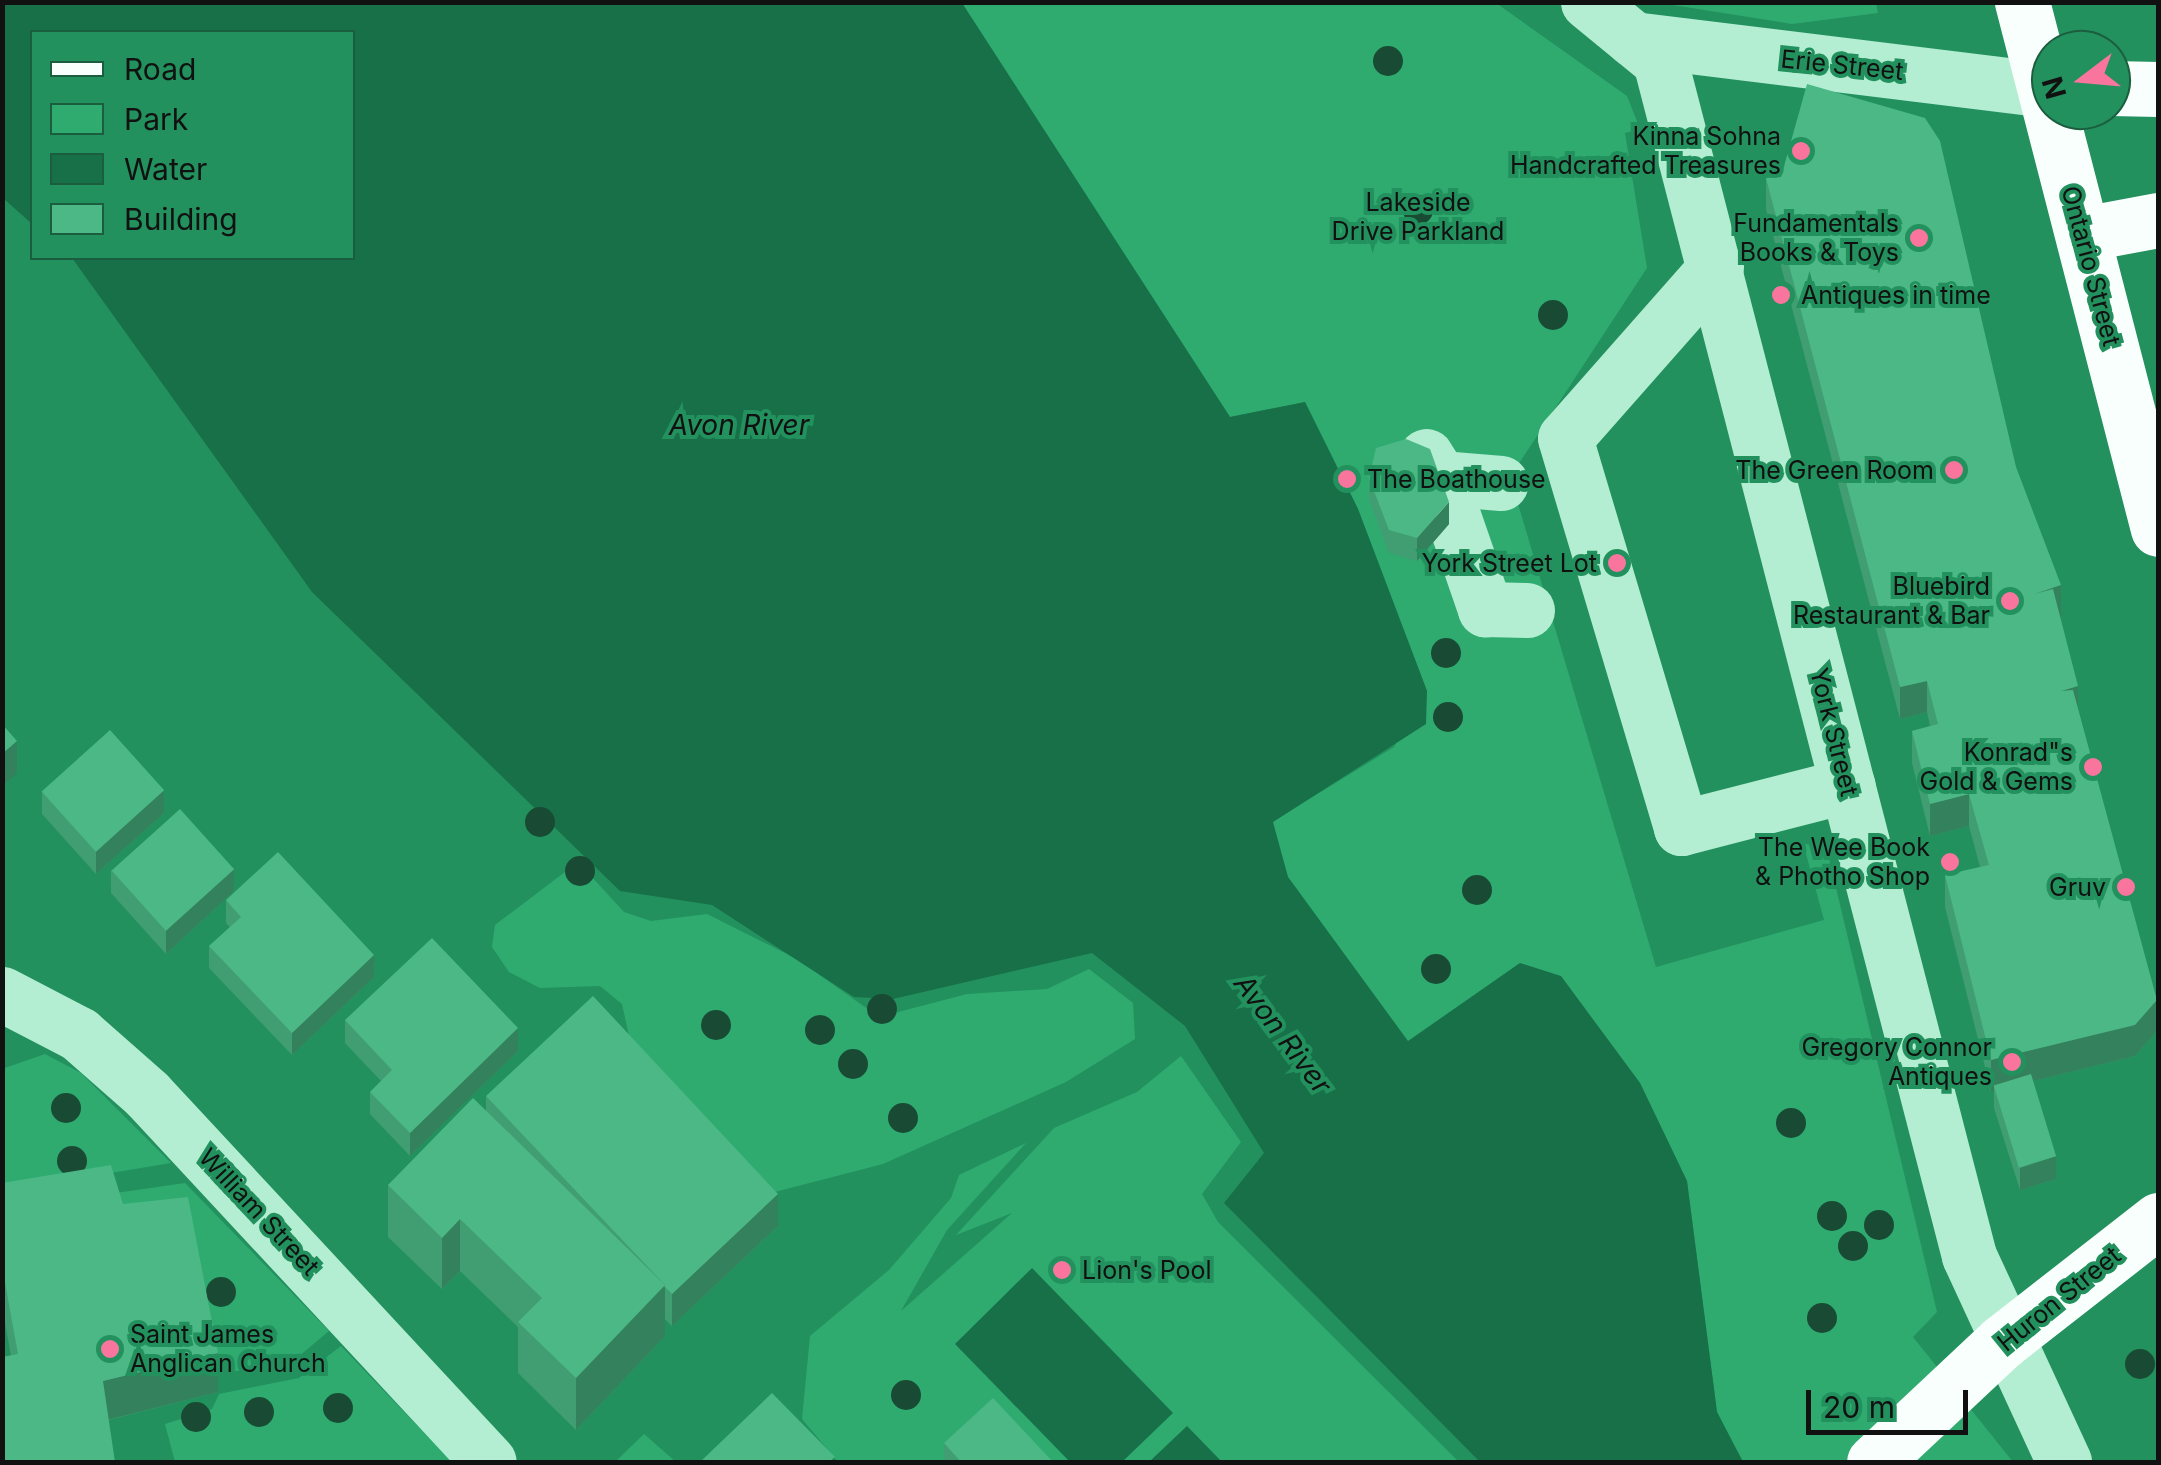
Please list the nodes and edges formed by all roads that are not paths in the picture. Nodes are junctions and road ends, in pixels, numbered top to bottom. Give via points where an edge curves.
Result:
1 (1588, 2) edge
2 (2022, 2) edge
3 (2031, 33) edge
4 (1647, 50) junction
5 (2031, 87) edge
6 (2131, 88) edge
7 (2158, 89) edge
8 (2057, 130) edge
9 (2158, 220) edge
10 (2083, 234) junction
11 (1716, 267) junction
12 (1501, 483) dead end
13 (2158, 529) edge
14 (1527, 610) dead end
15 (1848, 784) junction
16 (2, 994) edge
17 (2158, 1220) edge
18 (2002, 1342) junction
19 (489, 1462) edge
20 (1874, 1462) edge
21 (2064, 1462) edge

1 - 4 street
2 - 3 main road, Ontario Street
4 - 5 street, Erie Street
4 - 11 street, York Street
6 - 7 main road
8 - 10 main road, Ontario Street
9 - 10 main road
10 - 13 main road, Ontario Street
11 - 15 street, York Street
11 - 15 street via 1565,438 1681,828
12 - 14 street via 1433,467 1485,609
15 - 18 street, York Street via 1936,1140
16 - 19 street, William Street via 79,1034 147,1094
17 - 18 main road, Huron Street
18 - 20 main road, Huron Street
18 - 21 street, York Street

